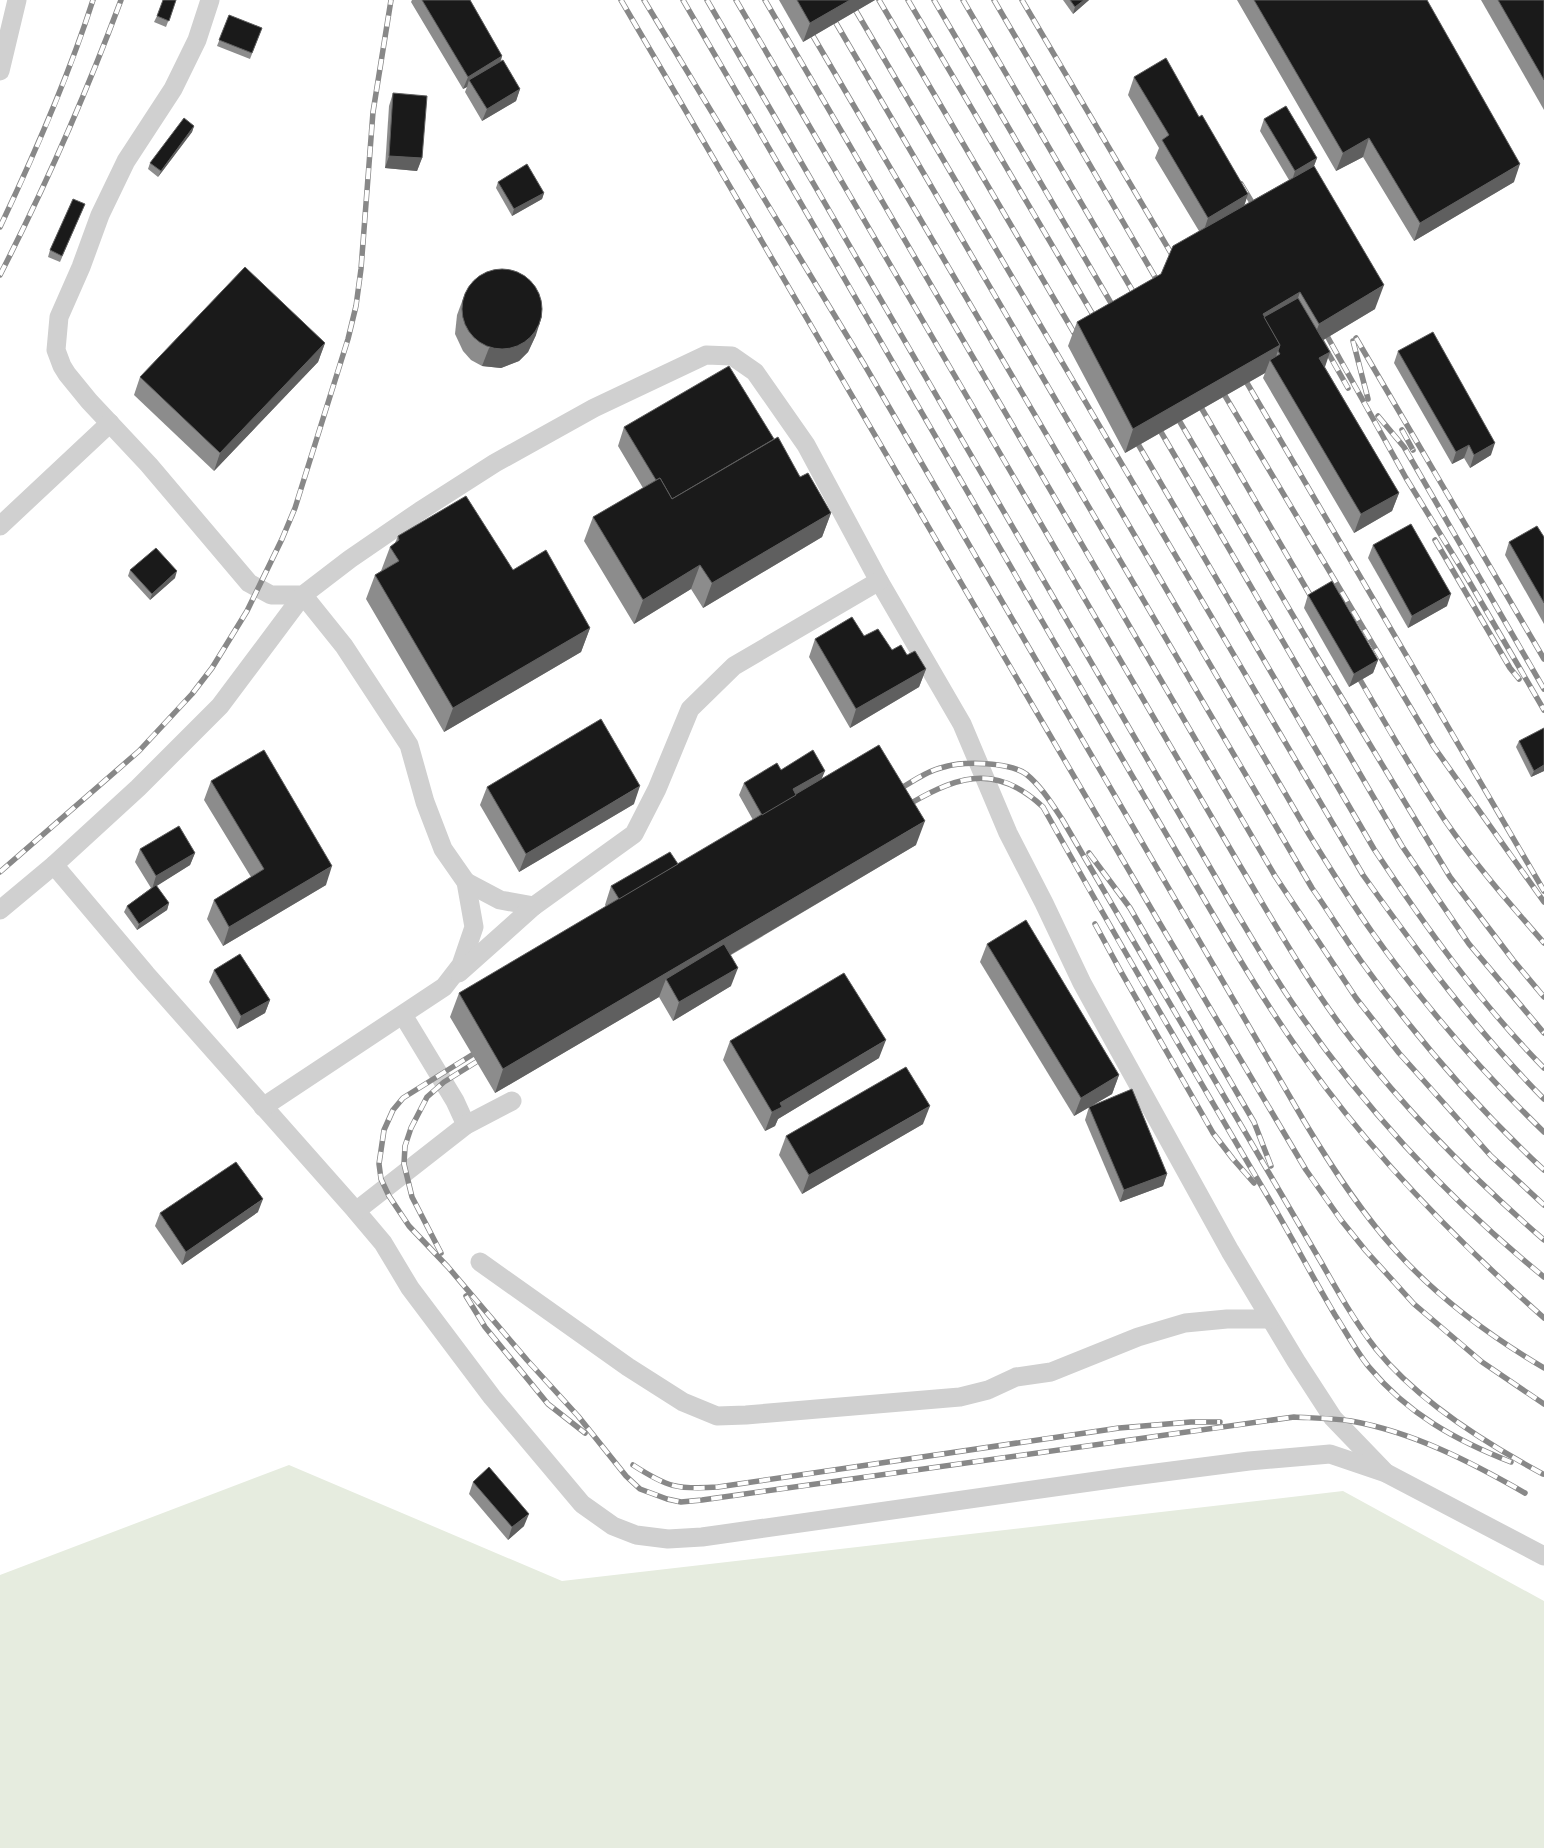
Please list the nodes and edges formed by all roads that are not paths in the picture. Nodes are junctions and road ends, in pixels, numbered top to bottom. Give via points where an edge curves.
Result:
1 (17, 0) edge
2 (210, 0) edge
3 (0, 71) edge
4 (110, 424) junction
5 (0, 526) edge
6 (879, 580) junction
7 (303, 595) junction
8 (54, 865) junction
9 (466, 882) junction
10 (534, 906) junction
11 (0, 910) edge
12 (444, 986) junction
13 (403, 1015) junction
14 (512, 1101) dead end
15 (263, 1107) junction
16 (466, 1125) junction
17 (356, 1211) junction
18 (480, 1262) dead end
19 (1270, 1319) junction
20 (1386, 1473) junction
21 (1544, 1556) edge

1 - 3 lane
2 - 4 lane via 197,40 173,89 126,161 100,215 59,317 56,350 62,366
4 - 5 lane
4 - 7 lane via 249,583 271,595
6 - 7 lane via 806,445 755,372 732,356 706,356 594,408 495,463 358,553
6 - 10 lane via 734,666 690,709 657,789 634,834
6 - 19 lane via 962,724 1008,833 1082,983
7 - 8 lane via 220,706
7 - 9 lane via 344,646 409,745 425,802 444,849
8 - 11 lane
8 - 15 lane
9 - 10 lane via 500,900
9 - 12 lane via 474,927 461,964
10 - 12 lane
12 - 13 lane
13 - 15 lane
13 - 16 lane
14 - 16 lane
15 - 17 lane
16 - 17 lane
17 - 20 lane via 383,1243 410,1288 492,1397 582,1504 613,1526 636,1535 668,1539 702,1537 1125,1477 1330,1454
18 - 19 lane via 628,1367 683,1402 717,1416 960,1397 988,1390 1016,1377 1051,1372 1138,1337 1185,1323 1227,1318
19 - 20 lane via 1333,1418
20 - 21 lane

